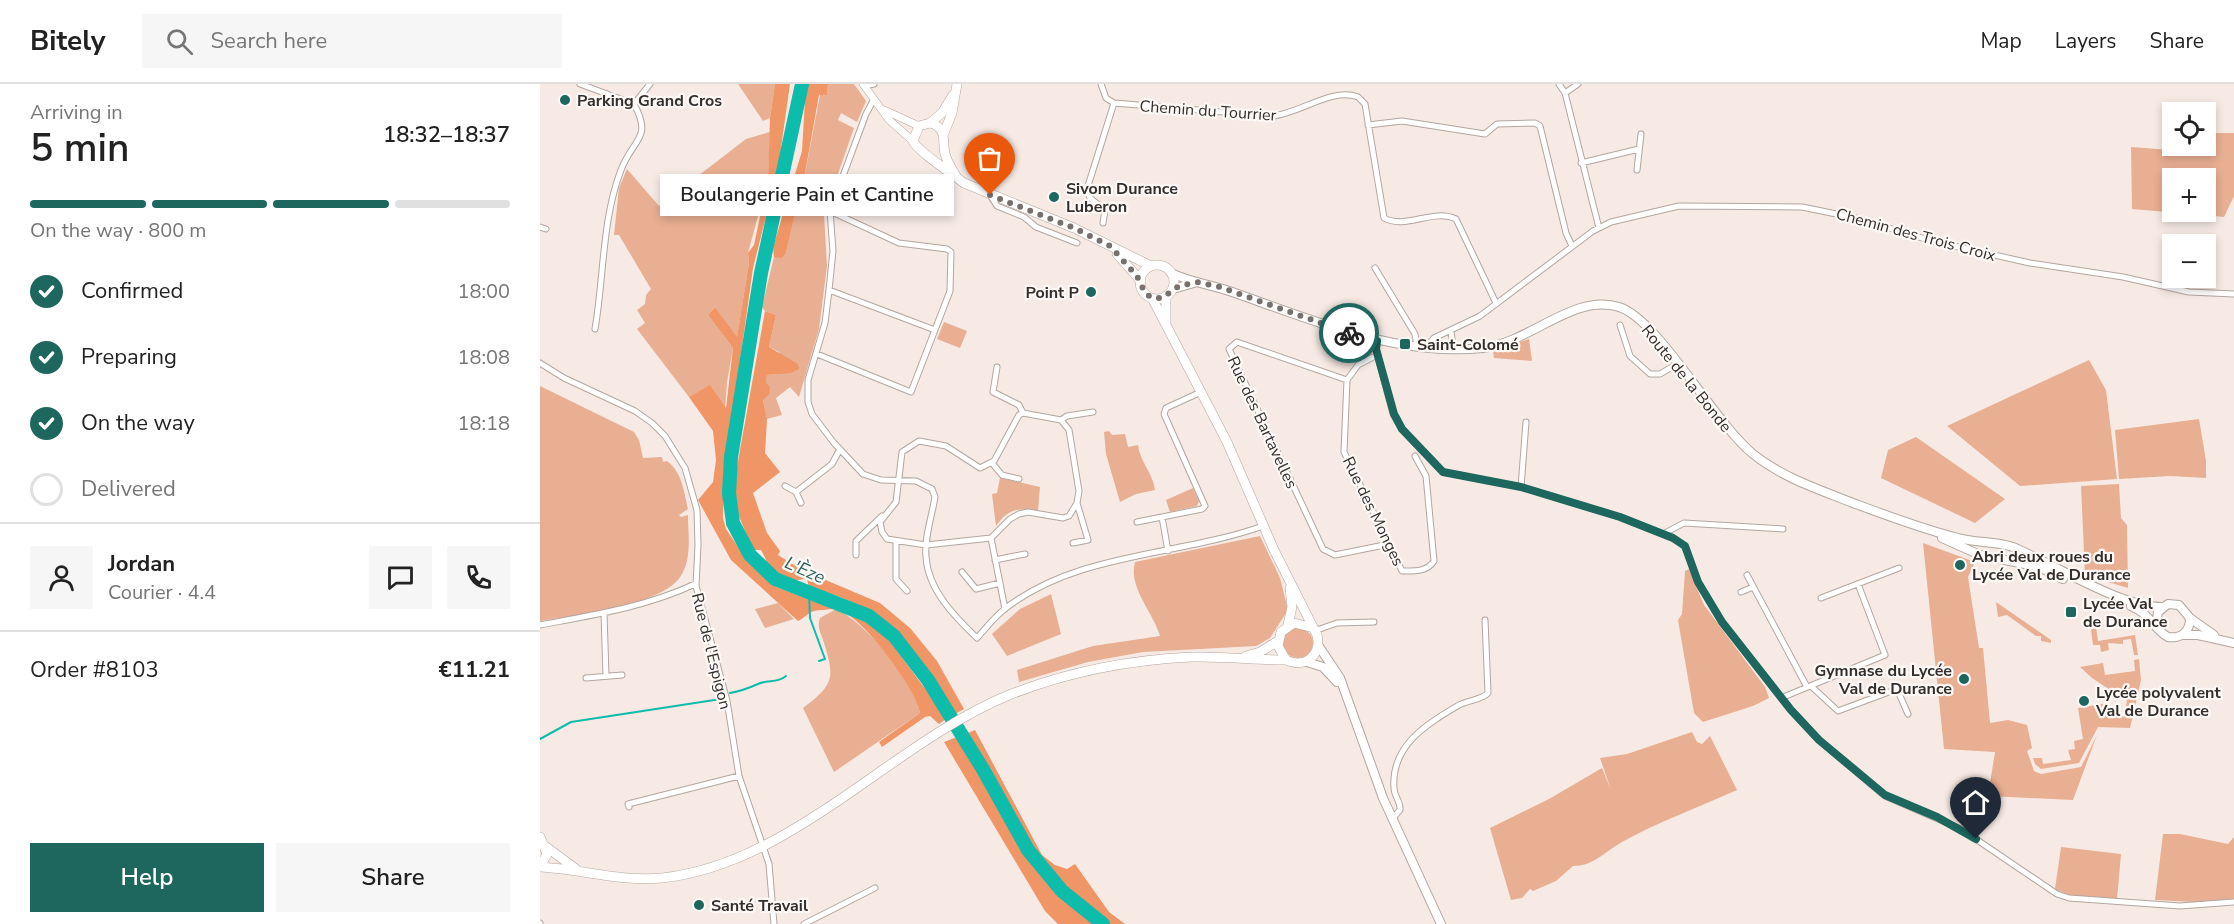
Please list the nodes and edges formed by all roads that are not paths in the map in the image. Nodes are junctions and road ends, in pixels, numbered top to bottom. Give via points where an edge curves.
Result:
1 (580, 84) edge
2 (650, 84) edge
3 (874, 84) edge
4 (957, 84) edge
5 (1101, 84) edge
6 (1559, 84) edge
7 (1578, 84) edge
8 (863, 85) edge
9 (1565, 93) junction
10 (873, 101) junction
11 (1114, 103) junction
12 (634, 104) junction
13 (879, 108) junction
14 (930, 123) junction
15 (1368, 125) junction
16 (919, 126) junction
17 (944, 133) junction
18 (1641, 134) dead end
19 (914, 141) junction
20 (944, 144) junction
21 (1639, 148) junction
22 (928, 155) junction
23 (1581, 163) junction
24 (1637, 170) dead end
25 (956, 176) junction
26 (990, 195) junction
27 (830, 211) junction
28 (1102, 223) dead end
29 (1599, 228) junction
30 (1077, 243) dead end
31 (1110, 246) junction
32 (1572, 246) junction
33 (1151, 266) junction
34 (1375, 268) dead end
35 (1172, 273) junction
36 (1141, 281) junction
37 (1197, 282) junction
38 (829, 290) junction
39 (1169, 293) junction
40 (2234, 294) edge
41 (1152, 298) junction
42 (1496, 303) junction
43 (1620, 325) dead end
44 (595, 329) dead end
45 (935, 330) junction
46 (1451, 330) junction
47 (1168, 331) junction
48 (1377, 341) junction
49 (1417, 346) junction
50 (1427, 346) junction
51 (1453, 348) junction
52 (817, 354) junction
53 (1377, 355) junction
54 (540, 363) edge
55 (1677, 364) junction
56 (997, 367) dead end
57 (1347, 380) junction
58 (1200, 392) junction
59 (1093, 412) dead end
60 (1023, 413) junction
61 (1061, 420) junction
62 (1526, 422) dead end
63 (840, 449) junction
64 (1415, 456) dead end
65 (992, 464) junction
66 (1019, 479) dead end
67 (899, 480) junction
68 (785, 486) dead end
69 (1521, 487) junction
70 (796, 492) junction
71 (801, 503) dead end
72 (1077, 503) junction
73 (883, 515) junction
74 (1162, 517) junction
75 (1137, 522) dead end
76 (1263, 526) junction
77 (1783, 529) dead end
78 (1924, 529) junction
79 (1663, 534) junction
80 (991, 538) junction
81 (896, 542) junction
82 (1073, 543) dead end
83 (1389, 544) junction
84 (926, 545) junction
85 (1168, 551) junction
86 (1025, 554) dead end
87 (856, 555) dead end
88 (996, 560) junction
89 (1899, 568) dead end
90 (962, 572) dead end
91 (1747, 575) dead end
92 (1289, 580) junction
93 (695, 584) junction
94 (1000, 584) junction
95 (1858, 584) junction
96 (1753, 587) junction
97 (907, 591) dead end
98 (1741, 592) dead end
99 (1821, 598) dead end
100 (2163, 607) junction
101 (1005, 609) junction
102 (604, 613) junction
103 (2190, 618) junction
104 (1485, 620) dead end
105 (1374, 622) dead end
106 (540, 625) edge
107 (1288, 625) junction
108 (2156, 625) junction
109 (1312, 629) junction
110 (2183, 635) junction
111 (2219, 638) junction
112 (1278, 641) junction
113 (2234, 643) edge
114 (1318, 645) junction
115 (1238, 657) junction
116 (1286, 660) junction
117 (1306, 662) junction
118 (622, 675) dead end
119 (606, 676) junction
120 (586, 678) dead end
121 (1809, 686) junction
122 (1347, 694) junction
123 (1781, 698) junction
124 (1908, 714) dead end
125 (739, 776) junction
126 (629, 807) dead end
127 (1392, 819) junction
128 (540, 837) edge
129 (545, 846) junction
130 (540, 867) edge
131 (581, 872) junction
132 (875, 888) dead end
133 (2234, 902) edge
134 (774, 924) edge
135 (804, 924) edge
136 (1441, 924) edge

1 - 12 street
2 - 12 street
3 - 8 street
4 - 14 main road via 942,113
4 - 17 main road
5 - 11 street via 1106,98
6 - 9 street
7 - 9 street
8 - 10 street
9 - 23 street
10 - 13 street
10 - 27 street
11 - 15 street, Chemin du Tourrier via 1282,116 1338,96 1358,97 1365,104
11 - 28 street via 1087,189 1090,198 1105,210
12 - 44 street via 644,123 643,131 622,167 613,194
13 - 16 street
13 - 19 street
14 - 16 main road
14 - 17 main road
15 - 32 street via 1402,121 1485,134 1497,124 1535,123 1540,126
15 - 42 street via 1384,218 1393,222 1442,215 1456,219
16 - 19 main road
17 - 20 main road
18 - 21 street
19 - 22 main road via 918,151
20 - 22 main road via 938,152
20 - 25 main road via 947,161
21 - 23 street
21 - 24 street
22 - 25 main road
23 - 29 street
25 - 26 main road
26 - 30 street via 997,206
26 - 31 main road
27 - 38 street via 833,251
27 - 45 street via 899,243 951,252 950,291
29 - 32 street, Chemin des Trois Croix
29 - 40 street, Chemin des Trois Croix via 1679,206 1802,207 2030,263 2123,276 2189,292
31 - 33 main road
31 - 36 main road
32 - 42 street, Chemin des Trois Croix
33 - 35 main road via 1165,267
33 - 36 main road
34 - 49 street via 1415,334
35 - 37 main road, Route de la Bonde
35 - 39 main road
36 - 41 main road via 1142,290
37 - 39 main road, Route de la Bonde
37 - 48 main road, Route de la Bonde
38 - 45 street
38 - 52 street
39 - 41 main road
39 - 47 main road
41 - 47 main road
42 - 46 street, Chemin des Trois Croix via 1467,324
43 - 55 street via 1630,356 1650,374 1660,374
45 - 52 street via 911,392
46 - 50 street, Chemin des Trois Croix
46 - 51 street
47 - 58 main road
48 - 49 main road, Route de la Bonde
48 - 53 street
49 - 50 main road, Route de la Bonde
50 - 51 main road, Route de la Bonde
51 - 55 main road, Route de la Bonde via 1507,343 1571,311 1602,304 1616,306 1639,318
52 - 63 street via 808,380 808,402 812,414
53 - 57 street via 1358,365
53 - 69 street via 1402,429 1443,472
54 - 93 street, Rue de l'Espigon via 635,411 665,436 677,453 697,510
55 - 78 main road, Route de la Bonde via 1730,432 1768,465 1793,479
56 - 60 street via 993,392 1019,405
57 - 83 street, Rue des Monges via 1344,452
57 - 83 street, Rue des Bartavelles via 1237,342 1229,349 1323,549 1335,555
58 - 74 street via 1166,408 1164,414 1205,506
58 - 76 main road via 1227,442
59 - 61 street
60 - 61 street
60 - 65 street
61 - 72 street via 1069,430 1079,491
62 - 69 street
63 - 67 street via 863,474 880,480
63 - 70 street via 832,464
64 - 83 street, Rue des Monges via 1426,476 1434,561 1422,570 1402,571
65 - 66 street via 1002,475
65 - 67 street via 980,468 946,446 919,441 902,452
67 - 73 street via 896,502
67 - 84 street via 916,481 932,489 935,497
68 - 70 street
69 - 79 street
70 - 71 street
72 - 80 street via 1063,519 1028,512 1019,514
72 - 82 street via 1088,540
73 - 81 street via 882,532
73 - 87 street via 856,541
74 - 75 street
74 - 85 street
76 - 85 street
76 - 92 main road
77 - 79 street via 1684,523
78 - 100 main road, Route de la Bonde via 2008,546 2137,603
78 - 108 main road, Route de la Bonde via 1980,555 2038,567 2136,608
79 - 123 street via 1685,546 1698,582 1722,622
80 - 84 street
80 - 88 street
81 - 84 street
81 - 97 street via 897,579
84 - 101 street via 928,568 939,593 951,613 977,638
85 - 101 street via 1115,561 1057,580
86 - 88 street
88 - 94 street
89 - 95 street
90 - 94 street via 976,590
91 - 96 street
92 - 107 main road via 1292,607
92 - 109 main road
93 - 102 street via 671,596
93 - 125 street, Rue de l'Espigon via 727,701
94 - 101 street
95 - 99 street
95 - 121 street via 1885,655
96 - 98 street
96 - 121 street
100 - 103 main road via 2180,604
100 - 108 main road
102 - 106 street
102 - 119 street
103 - 110 main road
103 - 111 main road
104 - 127 street via 1488,693 1468,700 1413,734 1396,771 1394,786 1400,810
105 - 109 street via 1337,623
107 - 109 main road via 1300,623
107 - 112 main road
108 - 110 main road via 2168,637
109 - 114 main road
110 - 111 main road
111 - 113 main road
112 - 115 main road via 1260,652
112 - 116 main road
114 - 117 main road
114 - 122 main road
115 - 116 main road
115 - 131 main road via 1162,659 1089,671 1034,686 979,710 806,821 722,862 655,878 610,878
116 - 117 main road
117 - 122 main road via 1323,667
118 - 119 street
119 - 120 street
121 - 123 street
121 - 124 street via 1838,711 1897,689
122 - 127 main road
123 - 133 street via 1819,740 1885,795 1961,830 2057,894 2082,900 2148,904
125 - 126 street via 628,804
125 - 134 street, Rue de l'Espigon via 769,864
127 - 136 main road
128 - 129 main road
129 - 130 main road via 546,859
129 - 131 main road
130 - 131 main road
132 - 135 street

